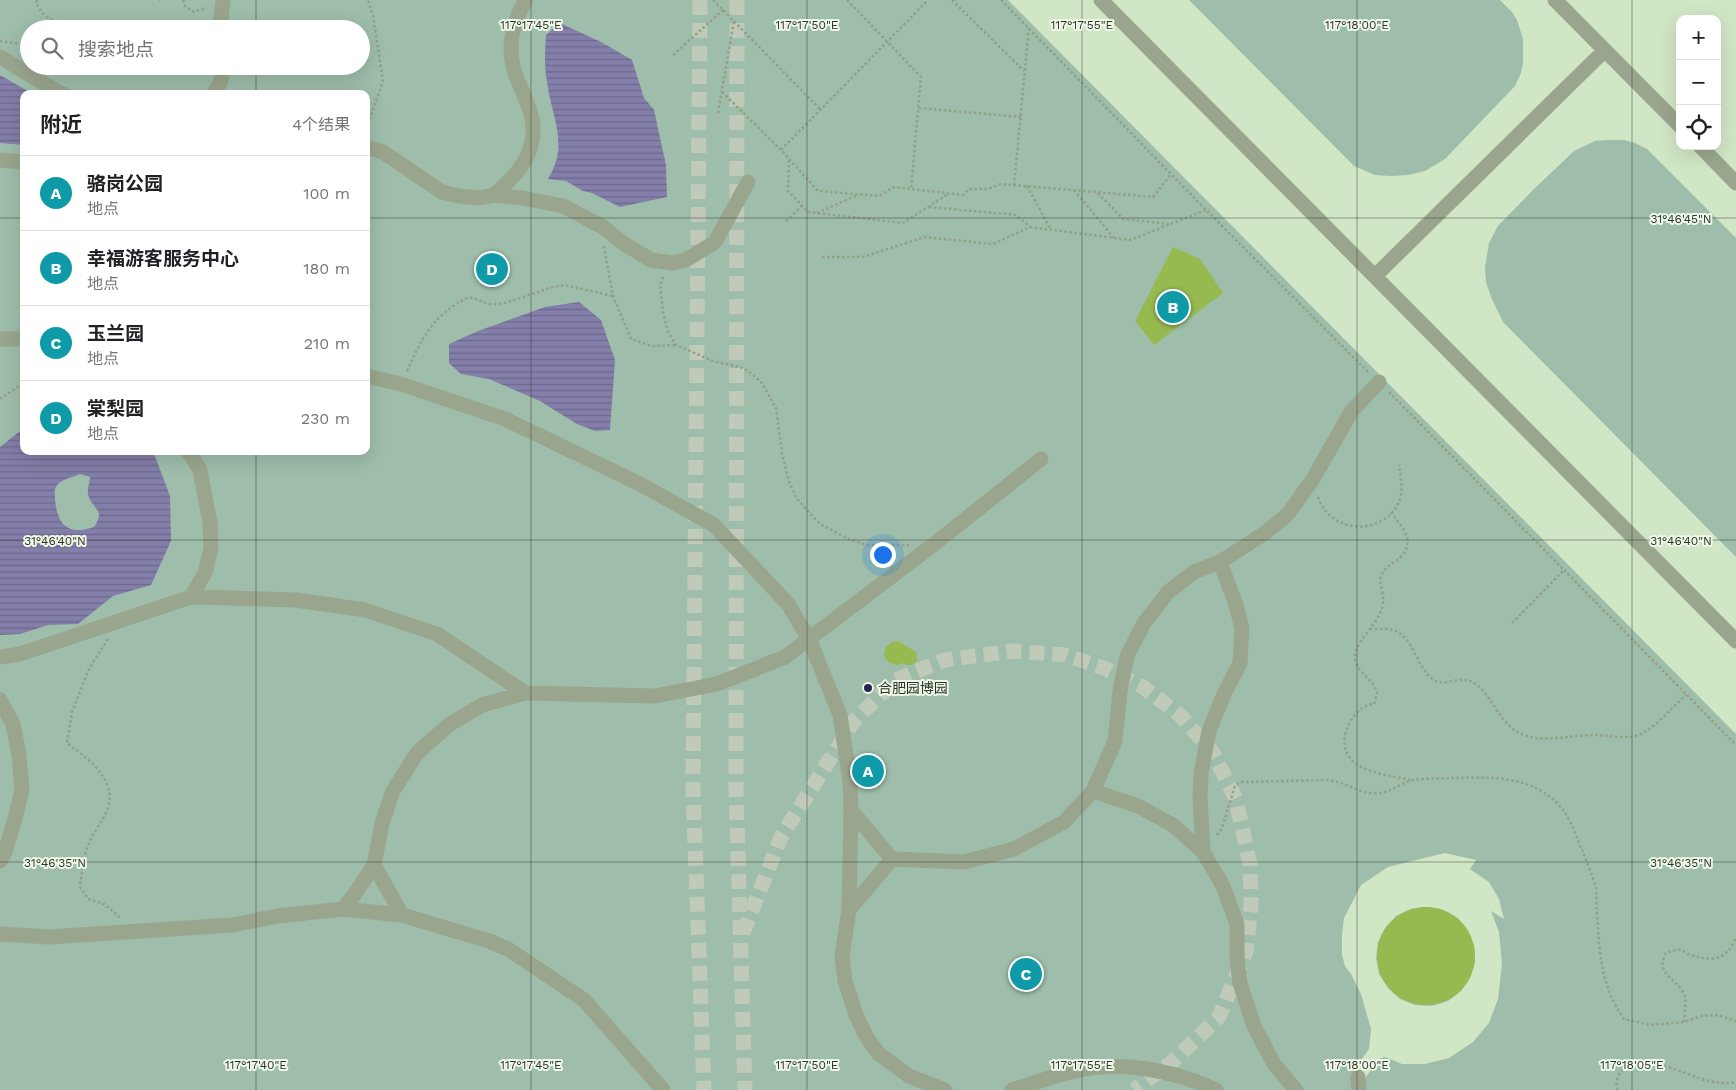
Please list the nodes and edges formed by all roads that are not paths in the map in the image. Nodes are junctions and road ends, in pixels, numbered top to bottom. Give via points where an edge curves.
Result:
1 (526, 0) edge
2 (1101, 0) edge
3 (1554, 0) edge
4 (223, 2) edge
5 (221, 20) edge
6 (1605, 50) junction
7 (0, 57) edge
8 (20, 69) edge
9 (30, 75) edge
10 (222, 75) edge
11 (55, 90) edge
12 (216, 90) edge
13 (1676, 122) edge
14 (370, 148) edge
15 (1704, 150) edge
16 (0, 160) edge
17 (20, 162) edge
18 (748, 182) dead end
19 (1736, 183) edge
20 (494, 196) junction
21 (1375, 276) junction
22 (0, 339) edge
23 (20, 339) edge
24 (370, 377) edge
25 (1379, 382) dead end
26 (191, 455) edge
27 (1041, 459) dead end
28 (1220, 562) junction
29 (192, 597) junction
30 (809, 639) junction
31 (1736, 640) edge
32 (0, 657) edge
33 (525, 693) junction
34 (0, 700) edge
35 (1094, 791) junction
36 (851, 810) junction
37 (1203, 847) junction
38 (892, 859) junction
39 (0, 861) edge
40 (374, 864) junction
41 (343, 909) junction
42 (849, 910) junction
43 (402, 915) junction
44 (0, 934) edge
45 (663, 1090) edge
46 (945, 1090) edge
47 (1012, 1090) edge
48 (1216, 1090) edge
49 (1296, 1090) edge

1 - 20 street via 514,26 511,55 532,119 533,140 518,171
2 - 21 street
3 - 6 street
4 - 5 street
6 - 13 street
6 - 21 street
7 - 8 street
9 - 11 street
10 - 12 street
14 - 20 street via 383,152 442,192 466,197
15 - 19 street
16 - 17 street
18 - 20 street via 716,242 686,260 672,263 651,260 563,206
21 - 31 street
22 - 23 street
24 - 30 street via 505,419 640,484 714,525 788,604
25 - 28 street via 1351,412 1313,479 1288,514
26 - 29 street via 200,470 210,523 211,548 205,573
27 - 30 street
28 - 35 street via 1194,572 1168,592 1144,623 1127,656 1115,741
28 - 37 street via 1242,628 1240,663 1209,731 1201,773
29 - 32 street via 20,654
29 - 33 street via 296,600 365,610 437,634
30 - 33 street via 785,657 708,686 655,696
30 - 36 street via 840,715
33 - 40 street via 482,704 450,724 418,753 393,791 382,823
34 - 39 street via 13,724 22,790
35 - 37 street via 1138,806 1173,825
35 - 38 street via 1064,822 1014,850 964,862
36 - 38 street
36 - 42 street
37 - 49 street via 1223,886 1237,924 1240,983 1254,1026 1274,1064
38 - 42 street
40 - 41 street
40 - 43 street
41 - 43 street
41 - 44 street via 232,925 49,937
42 - 46 street via 842,956 856,1015 866,1036 878,1053 894,1066 909,1076
43 - 45 street via 508,949 584,1000
47 - 48 street via 1052,1077 1102,1067 1147,1069 1192,1080

